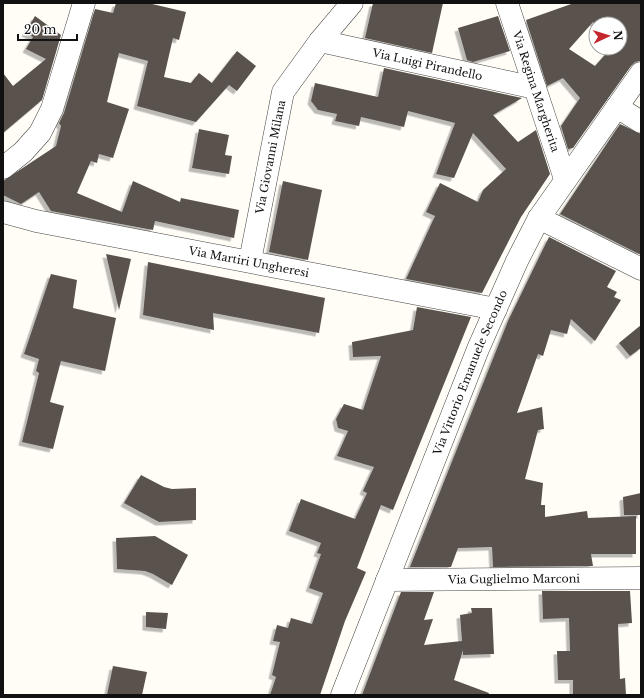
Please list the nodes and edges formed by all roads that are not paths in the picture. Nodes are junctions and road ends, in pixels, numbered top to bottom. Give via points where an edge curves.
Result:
1 (84, 3) edge
2 (352, 3) edge
3 (507, 3) edge
4 (320, 41) junction
5 (641, 73) edge
6 (535, 88) junction
7 (617, 107) junction
8 (641, 122) edge
9 (3, 168) edge
10 (565, 179) junction
11 (3, 212) edge
12 (539, 218) junction
13 (250, 261) junction
14 (641, 269) edge
15 (496, 308) junction
16 (387, 580) junction
17 (641, 583) edge
18 (342, 695) edge

1 - 9 street via 52,109 40,133 23,152
2 - 4 street, Via Giovanni Milana
3 - 6 street, Via Regina Margherita
4 - 6 street, Via Luigi Pirandello
4 - 13 street, Via Giovanni Milana via 283,92
5 - 7 street, Via Vittorio Emanuele Secondo
6 - 10 street, Via Regina Margherita
7 - 8 street
7 - 10 street, Via Vittorio Emanuele Secondo
10 - 12 street, Via Vittorio Emanuele Secondo
11 - 13 street, Via Martiri Ungheresi via 36,221
12 - 14 street
12 - 15 street, Via Vittorio Emanuele Secondo
13 - 15 street, Via Martiri Ungheresi
15 - 16 street, Via Vittorio Emanuele Secondo
16 - 17 street, Via Guglielmo Marconi
16 - 18 street, Via Vittorio Emanuele Secondo

